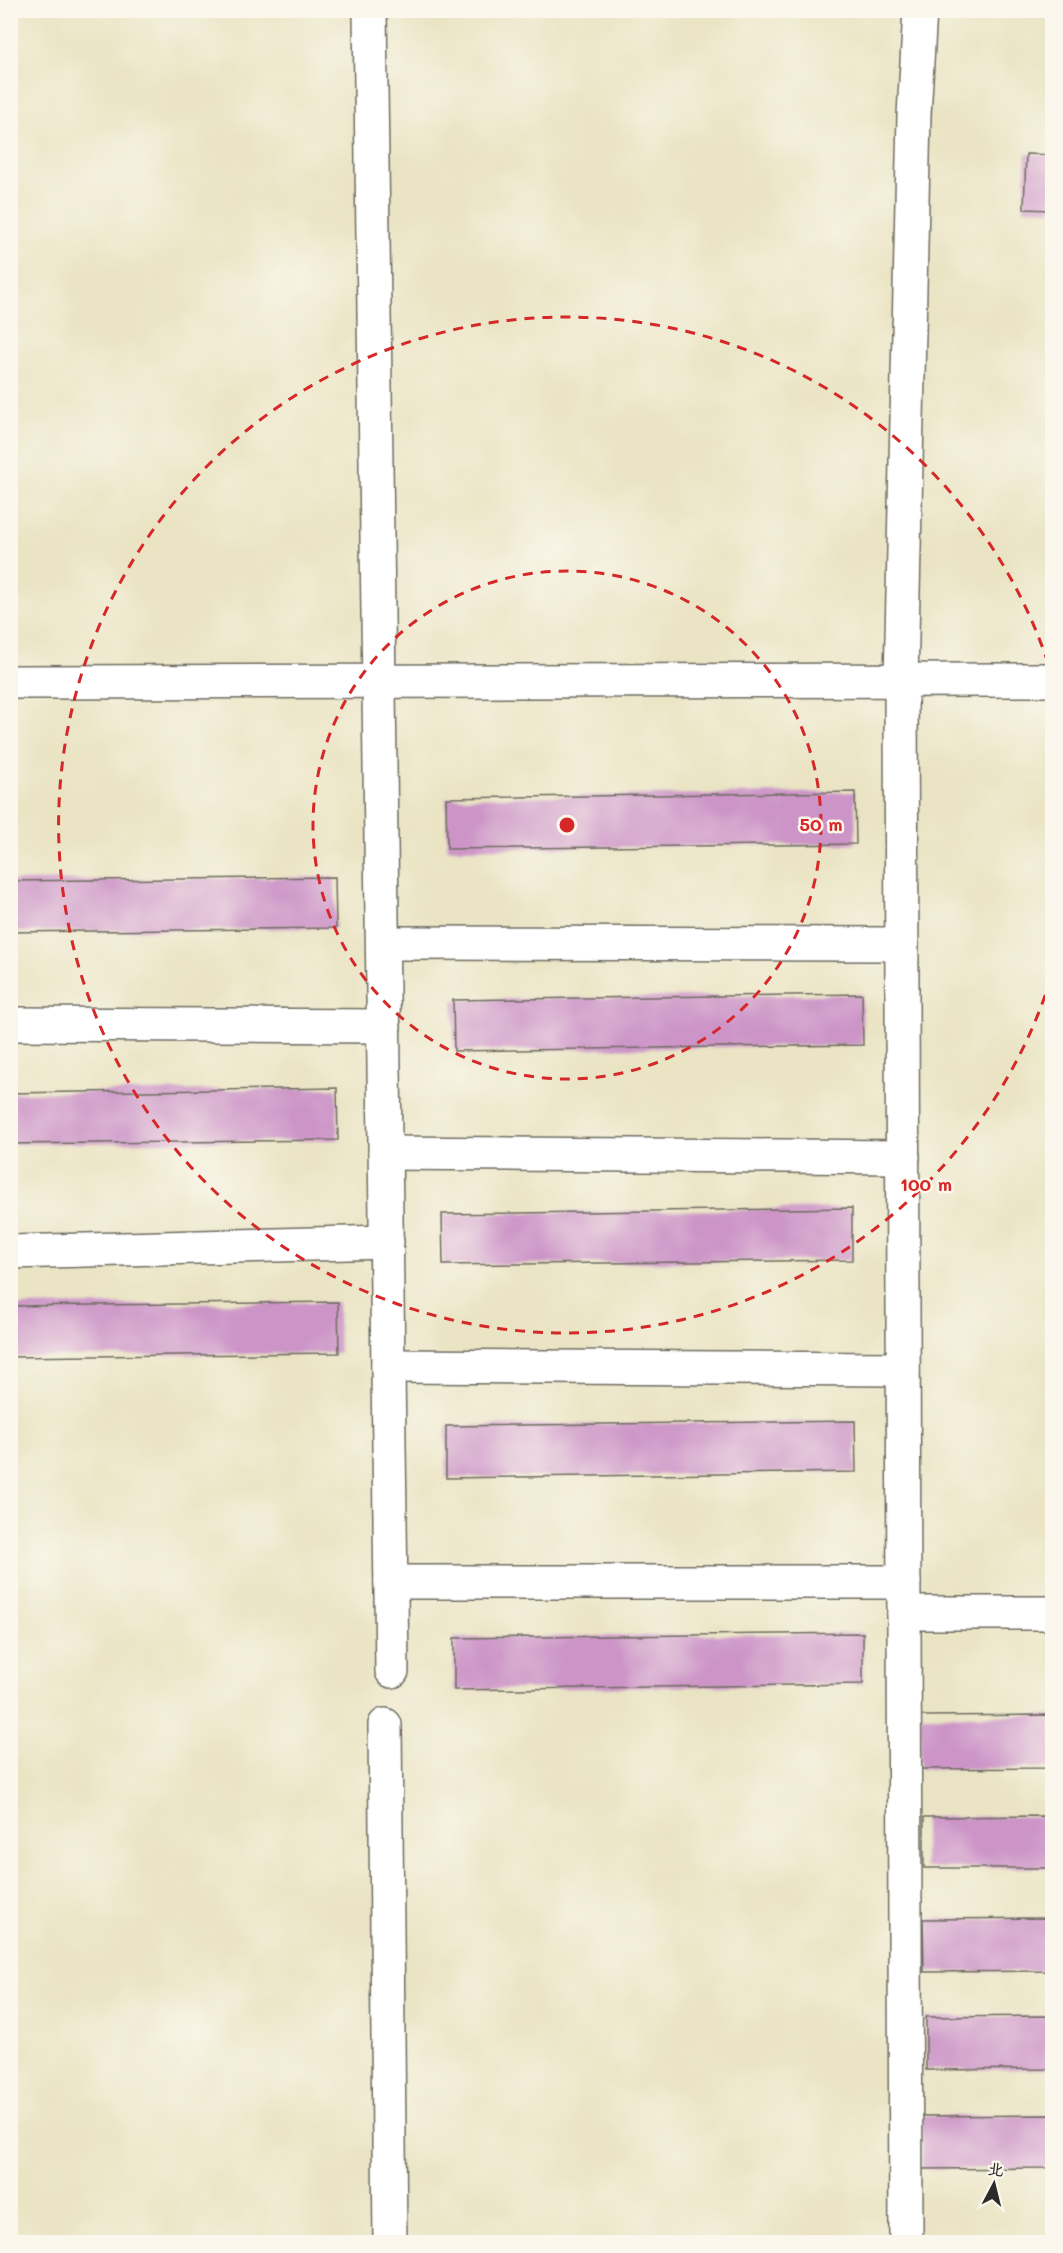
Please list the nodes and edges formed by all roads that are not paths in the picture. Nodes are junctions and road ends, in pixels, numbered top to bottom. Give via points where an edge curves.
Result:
1 (370, 10) edge
2 (920, 10) edge
3 (901, 680) junction
4 (1053, 680) edge
5 (10, 682) edge
6 (379, 682) junction
7 (382, 943) junction
8 (902, 944) junction
9 (10, 1024) edge
10 (384, 1026) junction
11 (385, 1153) junction
12 (903, 1157) junction
13 (387, 1242) junction
14 (10, 1252) edge
15 (388, 1366) junction
16 (903, 1369) junction
17 (391, 1582) junction
18 (904, 1598) junction
19 (1053, 1613) edge
20 (392, 1671) dead end
21 (385, 1725) dead end
22 (390, 2242) edge
23 (906, 2242) edge

1 - 6 street
2 - 3 street via 914,115
3 - 4 street
3 - 6 street
3 - 8 street
5 - 6 street
6 - 7 street
7 - 8 street
7 - 10 street
8 - 12 street
9 - 10 street
10 - 11 street
11 - 12 street
11 - 13 street
12 - 16 street
13 - 14 street
13 - 15 street
15 - 16 street
15 - 17 street
16 - 18 street
17 - 18 street
17 - 20 street
18 - 19 street
18 - 23 street
21 - 22 street

